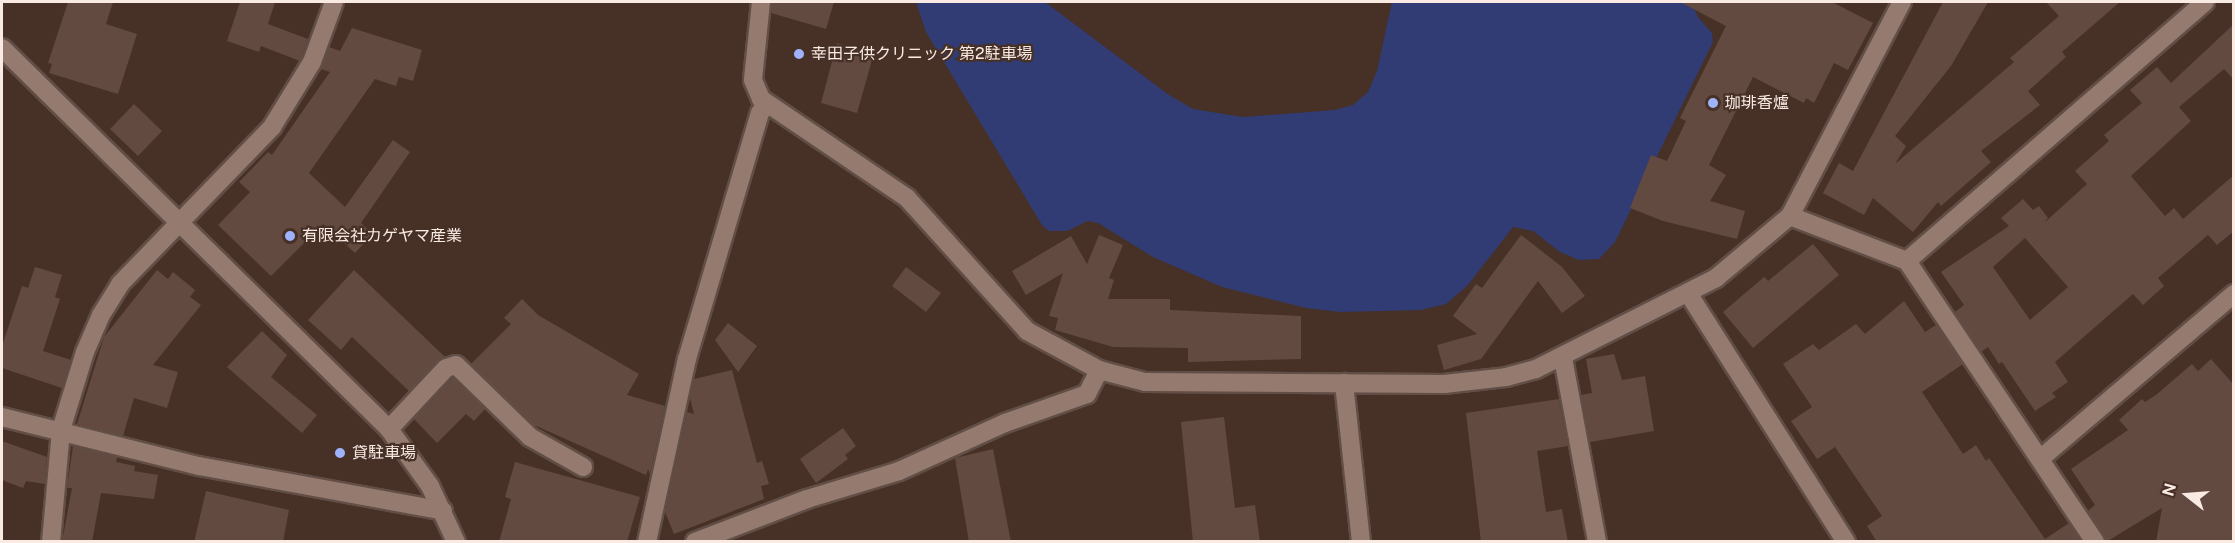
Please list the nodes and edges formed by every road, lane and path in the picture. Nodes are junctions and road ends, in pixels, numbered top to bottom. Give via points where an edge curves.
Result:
1 (334, 2) edge
2 (760, 2) edge
3 (1902, 2) edge
4 (2205, 2) edge
5 (2, 48) edge
6 (767, 104) junction
7 (1790, 216) junction
8 (181, 222) junction
9 (1907, 261) junction
10 (1688, 293) junction
11 (2234, 294) edge
12 (1563, 358) junction
13 (1099, 370) junction
14 (1344, 383) junction
15 (2, 417) edge
16 (389, 429) junction
17 (61, 435) junction
18 (2040, 459) junction
19 (583, 467) dead end
20 (443, 511) junction
21 (51, 542) edge
22 (456, 542) edge
23 (647, 542) edge
24 (695, 542) edge
25 (1361, 542) edge
26 (1598, 542) edge
27 (1846, 542) edge
28 (2095, 542) edge

1 - 8 street via 312,62 272,127
2 - 6 street via 753,80 755,91
3 - 7 street
4 - 9 street
5 - 8 street
6 - 13 street via 907,198 984,281 1018,325
6 - 23 street via 760,113 687,359
7 - 9 street
7 - 10 street via 1716,278
8 - 16 street
8 - 17 street via 110,298 85,352
9 - 18 street
10 - 12 street
10 - 27 street
11 - 18 street
12 - 14 street via 1506,377 1476,382
12 - 26 street
13 - 14 street via 1145,382
13 - 24 street via 1087,394 1005,423 899,471 807,499
14 - 25 street
15 - 17 street
16 - 19 street via 446,368 456,365 530,437
16 - 20 street via 412,458
17 - 20 street via 199,466
17 - 21 street
18 - 28 street
20 - 22 street

